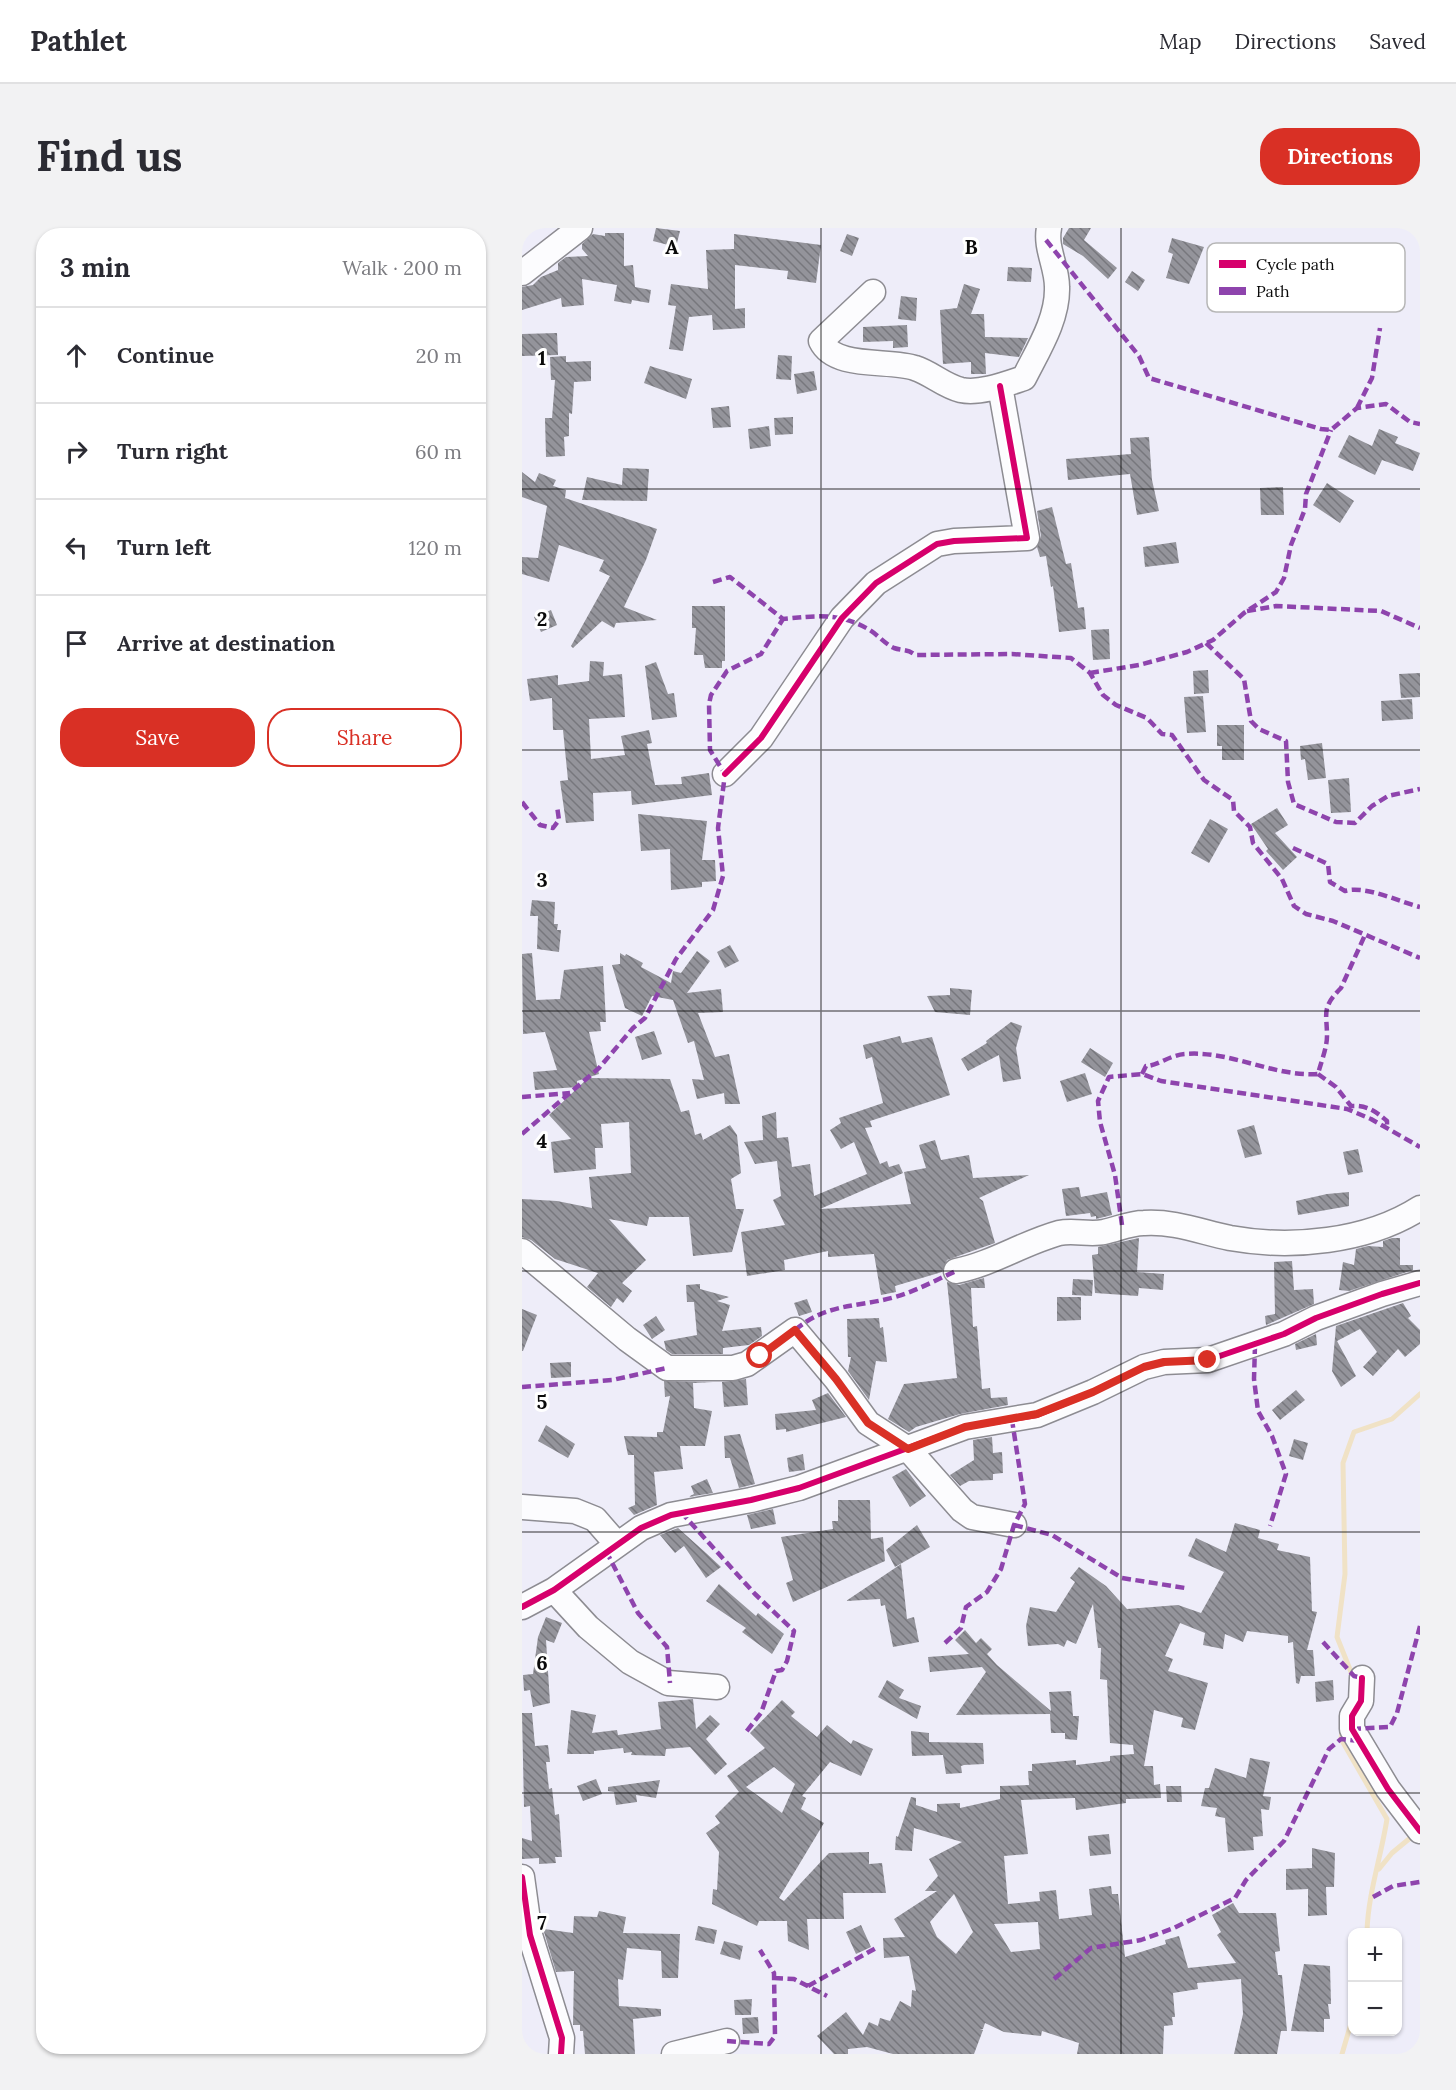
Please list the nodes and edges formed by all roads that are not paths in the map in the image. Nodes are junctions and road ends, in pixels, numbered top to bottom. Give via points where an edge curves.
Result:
1 (580, 228) edge
2 (1049, 228) edge
3 (522, 273) edge
4 (873, 292) dead end
5 (1000, 386) junction
6 (725, 774) dead end
7 (1420, 1208) edge
8 (522, 1251) edge
9 (956, 1271) dead end
10 (1420, 1283) edge
11 (908, 1449) junction
12 (522, 1507) edge
13 (1014, 1525) dead end
14 (616, 1543) junction
15 (554, 1590) junction
16 (522, 1607) edge
17 (1362, 1678) dead end
18 (717, 1687) dead end
19 (1420, 1831) edge
20 (522, 1877) edge
21 (727, 2041) dead end
22 (561, 2054) edge
23 (674, 2054) edge

1 - 3 street
2 - 5 street via 1046,240 1058,287 1054,312 1024,378
4 - 5 street via 821,341 825,349 846,358 916,368 962,391
5 - 6 street via 1027,538 937,544 876,583 842,618 761,738
7 - 9 street via 1392,1224 1362,1233 1273,1243 1145,1222 1104,1232 1059,1233 976,1267
8 - 11 street via 667,1368 740,1366 795,1330 868,1423
10 - 11 street via 1218,1357 1144,1367 1037,1414 965,1427
11 - 13 street via 972,1517
11 - 14 street via 799,1488 671,1515
12 - 14 street via 575,1511 595,1519
14 - 15 street
15 - 16 street
15 - 18 street via 588,1627 630,1662 668,1683
17 - 19 street via 1361,1701 1352,1716 1352,1730 1388,1789
20 - 22 street via 530,1935 562,2038
21 - 23 street

